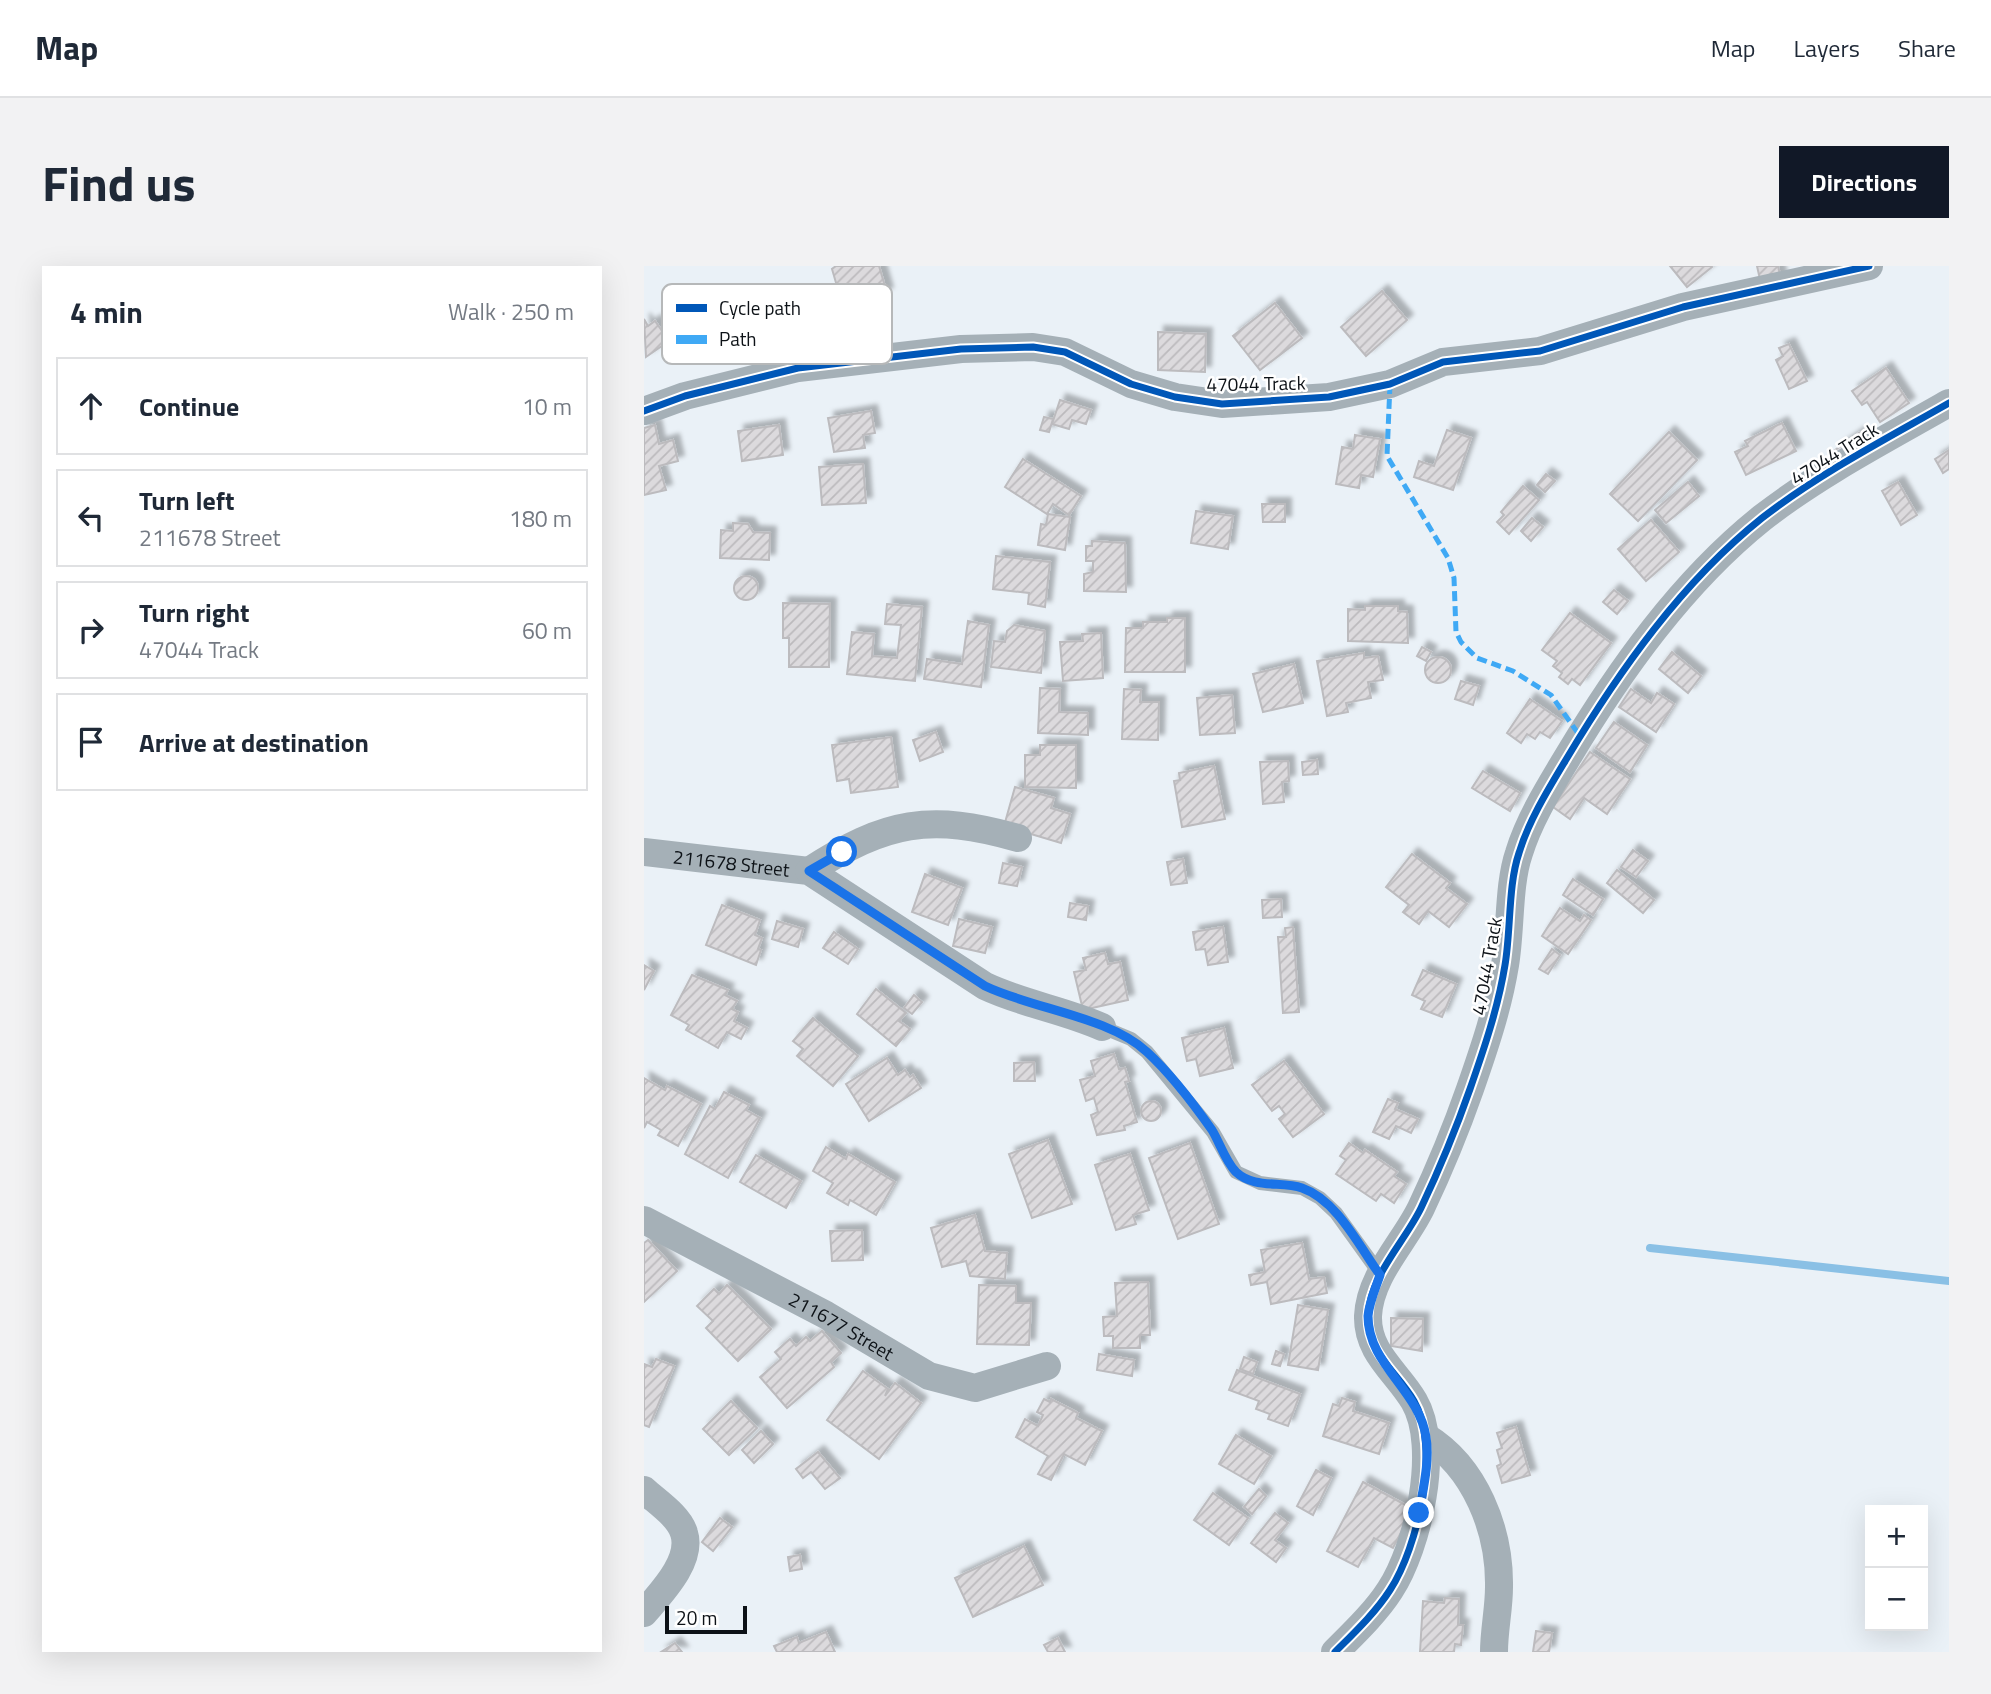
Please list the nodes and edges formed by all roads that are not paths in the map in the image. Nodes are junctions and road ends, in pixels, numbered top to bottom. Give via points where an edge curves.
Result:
1 (1869, 266) edge
2 (892, 357) edge
3 (832, 364) edge
4 (1949, 403) edge
5 (644, 411) edge
6 (1018, 838) dead end
7 (644, 852) edge
8 (809, 871) junction
9 (1102, 1027) joint
10 (644, 1220) edge
11 (1380, 1275) junction
12 (1047, 1366) dead end
13 (1426, 1437) junction
14 (644, 1490) edge
15 (644, 1613) edge
16 (1335, 1652) edge
17 (1494, 1652) edge

1 - 2 street, 47044 Track via 1683,307 1540,351 1443,362 1390,384 1329,397 1222,404 1175,397 1131,384 1065,352 1033,347
3 - 5 street, 47044 Track via 685,396
4 - 11 street, 47044 Track via 1821,477 1762,519 1678,602 1597,709 1546,792 1518,854 1495,1014 1420,1210
6 - 8 street via 975,826 902,825
7 - 8 street, 211678 Street
8 - 9 street, 211678 Street via 985,986
9 - 11 lane, 211678 Street via 1131,1039 1147,1052 1213,1132 1236,1172 1260,1183 1302,1188 1320,1198
10 - 12 street, 211677 Street via 826,1315 929,1376 975,1388
11 - 13 street, 47044 Track via 1368,1314 1371,1339 1386,1367 1414,1401
13 - 16 street, 47044 Track via 1419,1513 1405,1555 1391,1588
13 - 17 street via 1462,1468 1491,1527 1499,1586
14 - 15 street via 674,1518 686,1543 681,1564

